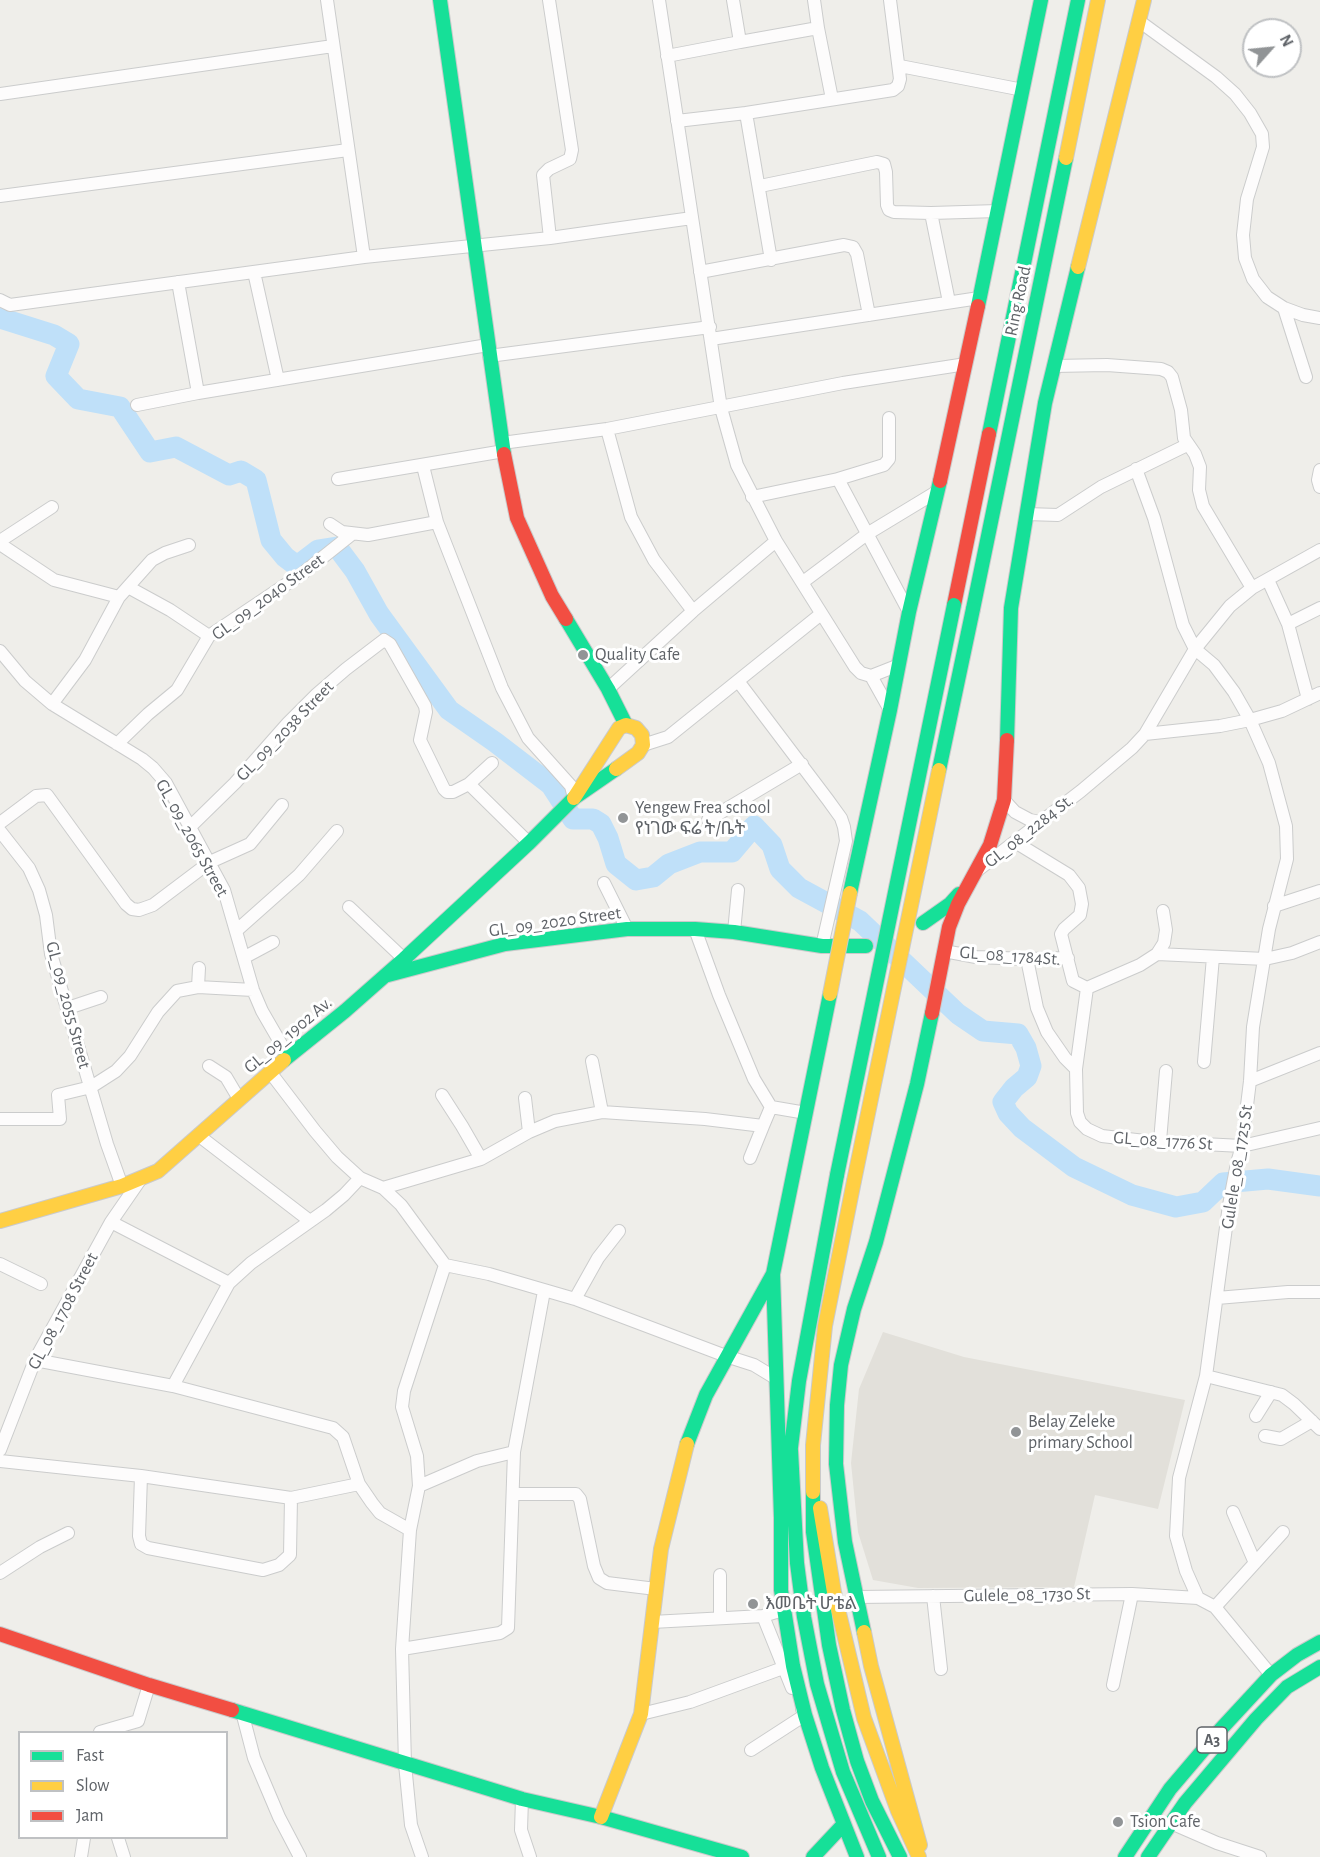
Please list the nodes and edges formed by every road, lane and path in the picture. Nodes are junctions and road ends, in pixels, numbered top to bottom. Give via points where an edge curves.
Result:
1 (327, 0) edge
2 (440, 0) edge
3 (549, 0) edge
4 (659, 0) edge
5 (733, 0) edge
6 (814, 0) edge
7 (890, 0) edge
8 (1041, 0) edge
9 (1078, 0) edge
10 (1098, 0) edge
11 (1144, 0) edge
12 (1139, 21) junction
13 (818, 28) junction
14 (740, 42) junction
15 (333, 46) junction
16 (667, 56) junction
17 (900, 66) junction
18 (1023, 90) junction
19 (0, 94) edge
20 (832, 99) junction
21 (746, 113) junction
22 (677, 121) junction
23 (348, 150) junction
24 (760, 186) junction
25 (0, 196) edge
26 (998, 211) junction
27 (931, 213) junction
28 (692, 218) junction
29 (550, 238) junction
30 (475, 246) junction
31 (364, 257) junction
32 (771, 260) junction
33 (254, 272) junction
34 (700, 272) junction
35 (178, 282) junction
36 (979, 298) junction
37 (0, 300) edge
38 (949, 302) junction
39 (1284, 308) junction
40 (869, 315) junction
41 (1320, 318) edge
42 (710, 333) junction
43 (489, 351) junction
44 (966, 364) junction
45 (1054, 366) junction
46 (1306, 377) dead end
47 (278, 380) junction
48 (198, 393) junction
49 (137, 405) dead end
50 (721, 408) junction
51 (889, 418) dead end
52 (607, 429) junction
53 (1187, 445) junction
54 (503, 447) junction
55 (423, 466) junction
56 (1136, 469) junction
57 (1320, 470) edge
58 (338, 479) dead end
59 (838, 479) junction
60 (1320, 487) edge
61 (938, 491) junction
62 (752, 497) junction
63 (52, 507) dead end
64 (1026, 514) junction
65 (436, 522) junction
66 (330, 524) dead end
67 (352, 534) junction
68 (867, 534) junction
69 (776, 541) junction
70 (0, 542) edge
71 (189, 545) dead end
72 (1320, 550) edge
73 (1268, 580) junction
74 (802, 582) junction
75 (128, 587) junction
76 (1252, 588) junction
77 (118, 597) junction
78 (1320, 608) edge
79 (693, 610) junction
80 (909, 612) junction
81 (821, 614) junction
82 (1288, 624) junction
83 (209, 636) junction
84 (1195, 649) junction
85 (0, 651) edge
86 (899, 665) junction
87 (871, 675) junction
88 (738, 681) junction
89 (608, 689) junction
90 (1320, 693) edge
91 (1308, 699) junction
92 (52, 704) junction
93 (890, 710) junction
94 (1250, 720) junction
95 (626, 725) junction
96 (1145, 734) junction
97 (612, 738) junction
98 (117, 744) junction
99 (643, 745) junction
100 (632, 755) junction
101 (492, 763) dead end
102 (802, 764) junction
103 (469, 784) junction
104 (574, 798) junction
105 (1004, 800) junction
106 (282, 805) dead end
107 (708, 820) dead end
108 (1035, 821) junction
109 (0, 823) edge
110 (190, 827) junction
111 (0, 831) edge
112 (337, 831) dead end
113 (1015, 842) junction
114 (529, 843) junction
115 (210, 862) junction
116 (978, 870) junction
117 (604, 883) dead end
118 (738, 890) dead end
119 (1320, 891) edge
120 (1274, 906) junction
121 (349, 907) dead end
122 (1163, 911) dead end
123 (949, 927) junction
124 (627, 929) junction
125 (695, 929) junction
126 (236, 932) junction
127 (734, 932) junction
128 (273, 942) dead end
129 (1320, 942) edge
130 (822, 946) junction
131 (866, 946) dead end
132 (944, 951) junction
133 (1157, 954) junction
134 (245, 957) junction
135 (1213, 957) junction
136 (1068, 958) junction
137 (404, 959) junction
138 (1027, 959) junction
139 (1265, 959) junction
140 (199, 968) dead end
141 (384, 976) junction
142 (198, 987) junction
143 (1087, 988) junction
144 (253, 990) junction
145 (101, 998) dead end
146 (68, 1008) junction
147 (1320, 1053) edge
148 (288, 1056) junction
149 (592, 1061) dead end
150 (1204, 1062) dead end
151 (209, 1066) dead end
152 (1077, 1069) junction
153 (1166, 1071) dead end
154 (270, 1072) junction
155 (1250, 1081) junction
156 (91, 1087) junction
157 (442, 1095) dead end
158 (525, 1098) dead end
159 (239, 1099) junction
160 (771, 1107) junction
161 (602, 1112) junction
162 (806, 1113) junction
163 (0, 1119) edge
164 (763, 1126) junction
165 (1320, 1128) edge
166 (530, 1132) junction
167 (198, 1135) junction
168 (1160, 1141) junction
169 (1242, 1146) junction
170 (750, 1158) dead end
171 (481, 1159) junction
172 (360, 1178) junction
173 (140, 1180) junction
174 (122, 1186) junction
175 (383, 1188) junction
176 (0, 1221) edge
177 (310, 1221) junction
178 (111, 1222) junction
179 (618, 1231) dead end
180 (0, 1264) edge
181 (445, 1265) junction
182 (773, 1274) junction
183 (229, 1283) junction
184 (41, 1284) dead end
185 (544, 1291) junction
186 (1320, 1292) edge
187 (1217, 1298) junction
188 (575, 1299) junction
189 (726, 1356) junction
190 (35, 1360) junction
191 (1206, 1376) junction
192 (777, 1379) junction
193 (173, 1386) junction
194 (1271, 1392) junction
195 (1256, 1416) dead end
196 (1316, 1425) edge
197 (1265, 1436) dead end
198 (813, 1445) junction
199 (0, 1450) edge
200 (791, 1450) junction
201 (514, 1452) junction
202 (0, 1461) edge
203 (141, 1476) junction
204 (359, 1484) junction
205 (419, 1486) junction
206 (513, 1494) junction
207 (291, 1498) junction
208 (1233, 1512) dead end
209 (781, 1518) junction
210 (410, 1530) junction
211 (1283, 1532) dead end
212 (68, 1533) dead end
213 (1255, 1563) junction
214 (0, 1573) edge
215 (720, 1575) dead end
216 (656, 1589) junction
217 (1132, 1594) junction
218 (933, 1596) junction
219 (856, 1597) junction
220 (1198, 1598) junction
221 (1215, 1607) junction
222 (783, 1610) junction
223 (763, 1616) junction
224 (720, 1618) junction
225 (652, 1622) junction
226 (0, 1634) edge
227 (1320, 1642) edge
228 (402, 1649) junction
229 (1320, 1667) edge
230 (783, 1668) junction
231 (941, 1669) dead end
232 (1271, 1674) junction
233 (149, 1685) junction
234 (1113, 1685) dead end
235 (242, 1712) junction
236 (641, 1714) junction
237 (805, 1715) junction
238 (140, 1727) edge
239 (108, 1731) edge
240 (751, 1750) dead end
241 (405, 1764) junction
242 (522, 1799) junction
243 (601, 1817) junction
244 (1171, 1823) junction
245 (843, 1825) junction
246 (84, 1839) edge
247 (118, 1839) edge
248 (81, 1857) edge
249 (124, 1857) edge
250 (300, 1857) edge
251 (422, 1857) edge
252 (530, 1857) edge
253 (741, 1857) edge
254 (813, 1857) edge
255 (857, 1857) edge
256 (879, 1857) edge
257 (900, 1857) edge
258 (921, 1857) edge
259 (1125, 1857) edge
260 (1148, 1857) edge
261 (1260, 1857) edge

1 - 15 street
2 - 30 main road
3 - 29 street via 572,150 570,159 543,175
4 - 16 street
5 - 14 street
6 - 13 street
7 - 17 street
8 - 18 main road
9 - 200 main road, Ring Road, bridge via 837,1175 799,1380
10 - 198 main road, Ring Road, bridge via 825,1326
11 - 12 main road
12 - 39 street via 1235,94 1262,134 1263,147 1247,199 1245,258 1253,279 1267,297
12 - 45 main road
13 - 14 street
13 - 20 street
14 - 16 street
15 - 19 street
15 - 23 street
16 - 22 street
17 - 18 street
17 - 20 street via 898,86 893,90
18 - 26 main road
20 - 21 street
21 - 22 street
21 - 24 street
22 - 28 street
23 - 25 street
23 - 31 street
24 - 27 street via 878,162 884,164 890,210
24 - 32 street
26 - 27 street
26 - 36 main road
27 - 38 street
28 - 29 street
28 - 34 street
29 - 30 street
30 - 31 street
30 - 43 main road
31 - 33 street
32 - 34 street
32 - 40 street via 844,245 853,247
33 - 35 street
33 - 47 street
34 - 42 street
35 - 37 street via 10,305
35 - 48 street
36 - 38 street
36 - 44 main road
38 - 40 street
39 - 41 street
39 - 46 street
40 - 42 street
42 - 43 street
42 - 50 street
43 - 47 street
43 - 54 main road
44 - 50 street via 843,383
44 - 61 main road
45 - 53 street via 1107,365 1168,372 1181,410
45 - 64 main road
47 - 48 street
48 - 49 street
50 - 52 street
50 - 62 street via 737,465
51 - 59 street via 889,459 884,465
52 - 54 street
52 - 79 street via 635,524 654,560
53 - 56 street
53 - 76 street via 1200,467 1203,506
54 - 55 street
54 - 89 main road via 517,518 534,560
55 - 58 street
55 - 65 street
56 - 64 street via 1058,515
56 - 84 street via 1154,518 1183,625
57 - 60 street
59 - 62 street
59 - 68 street
61 - 68 street
61 - 80 main road
62 - 69 street
63 - 70 street
64 - 105 main road via 1011,608
65 - 67 street via 368,535
65 - 104 street via 502,688 528,738 571,786
66 - 67 street
67 - 83 street, GL_09_2040 Street via 303,573
68 - 74 street
68 - 80 street
69 - 74 street
69 - 79 street
70 - 77 street via 54,580
71 - 75 street via 152,560
72 - 73 street, GL_08_2284 St.
73 - 76 street, GL_08_2284 St.
73 - 82 street
74 - 81 street
75 - 77 street
75 - 83 street
76 - 84 street, GL_08_2284 St. via 1230,606
77 - 92 street via 85,660
78 - 82 street
79 - 89 street
80 - 86 main road
81 - 87 street via 855,667
81 - 88 street
82 - 91 street
83 - 98 street, GL_09_2040 Street via 177,690
84 - 94 street, Gulele_08_1725 St via 1214,665
84 - 96 street, GL_08_2284 St.
85 - 92 street, GL_09_2065 Street via 25,681
86 - 87 street
86 - 93 main road
87 - 93 street
88 - 99 street via 668,737
88 - 102 street
89 - 95 main road
90 - 91 street
91 - 94 street
92 - 98 street, GL_09_2065 Street
93 - 162 main road, bridge
94 - 96 street
94 - 120 street, Gulele_08_1725 St via 1269,764 1286,826 1287,859
95 - 97 main road
95 - 99 main road via 642,735
96 - 108 street, GL_08_2284 St. via 1081,791
97 - 100 main road via 622,755
97 - 104 main road
98 - 110 street, GL_09_2065 Street via 153,768 166,783
99 - 100 main road
100 - 104 main road
101 - 103 street
102 - 107 street
102 - 130 street via 841,818 846,833
103 - 110 street, GL_09_2038 Street via 453,792 444,789 422,746 425,706 384,640 317,694
103 - 114 street
104 - 114 main road, GL_09_1902 Av.
105 - 108 street via 1015,812
105 - 116 main road
106 - 115 street via 249,844
108 - 113 street, GL_08_2284 St.
109 - 115 street via 36,796 46,795 132,909 153,904
110 - 115 street, GL_09_2065 Street
111 - 146 street, GL_09_2055 Street via 29,868 39,890 51,954
112 - 126 street via 298,875
113 - 116 street, GL_08_2284 St.
113 - 136 street via 1064,871 1079,888 1080,915 1061,934
114 - 137 main road, GL_09_1902 Av.
115 - 126 street, GL_09_2065 Street via 224,890
116 - 123 main road
116 - 123 main road via 950,904 929,920 946,919
117 - 124 street
118 - 127 street
119 - 120 street
120 - 139 street, Gulele_08_1725 St
121 - 137 street
122 - 133 street via 1166,930
123 - 132 main road
124 - 125 main road, GL_09_2020 Street
124 - 141 main road, GL_09_2020 Street via 505,944
125 - 127 main road, GL_09_2020 Street
125 - 160 street via 750,1069
126 - 134 street, GL_09_2065 Street
127 - 130 main road, GL_09_2020 Street
128 - 134 street
129 - 139 street
130 - 131 main road, GL_09_2020 Street
132 - 138 street, GL_08_1784St.
132 - 219 main road via 899,1159 841,1365 836,1464
133 - 135 street
133 - 143 street
134 - 144 street, GL_09_2065 Street
135 - 139 street
135 - 150 street
136 - 138 street, GL_08_1784St.
136 - 143 street, GL_08_1784St. via 1073,981
137 - 141 main road, GL_09_1902 Av.
138 - 152 street via 1037,1008 1047,1032
139 - 155 street, Gulele_08_1725 St via 1253,1027
140 - 142 street
141 - 148 main road, GL_09_1902 Av.
142 - 144 street
142 - 156 street via 171,996 130,1056 116,1071
143 - 152 street, GL_08_1776 St
144 - 148 street, GL_09_2065 Street
145 - 146 street
146 - 156 street, GL_09_2055 Street
147 - 155 street
148 - 154 main road, GL_09_1902 Av.
149 - 161 street
151 - 159 street via 225,1077
152 - 168 street, GL_08_1776 St via 1077,1113 1087,1130 1102,1136
153 - 168 street
154 - 159 main road, GL_09_1902 Av.
154 - 172 street via 337,1157
155 - 169 street, Gulele_08_1725 St
156 - 163 street via 58,1095 58,1120
156 - 174 street, GL_09_2055 Street
157 - 171 street
158 - 166 street
159 - 167 main road, GL_09_1902 Av.
160 - 162 street
160 - 164 street
161 - 164 street
161 - 166 street via 567,1117
162 - 182 main road
164 - 170 street
165 - 169 street, GL_08_1776 St
166 - 171 street
167 - 173 main road, GL_09_1902 Av. via 158,1171
167 - 177 street
168 - 169 street, GL_08_1776 St
169 - 187 street, Gulele_08_1725 St via 1229,1205
171 - 175 street
172 - 175 street
172 - 177 street
173 - 174 main road, GL_09_1902 Av.
173 - 178 street, GL_08_1708 Street
174 - 176 main road, GL_09_1902 Av.
175 - 181 street
177 - 183 street via 250,1263
178 - 183 street
178 - 190 street, GL_08_1708 Street
179 - 188 street via 598,1257
180 - 184 street
181 - 185 street
181 - 205 street via 402,1407 417,1456
182 - 189 main road
182 - 192 main road
183 - 193 street
185 - 188 street
185 - 201 street
186 - 187 street
187 - 191 street, Gulele_08_1725 St
188 - 189 street
189 - 192 street via 754,1365
189 - 216 main road via 689,1435 661,1549
190 - 193 street
190 - 199 street, GL_08_1708 Street
191 - 194 street
191 - 220 street, Gulele_08_1725 St via 1179,1478 1176,1536
192 - 209 main road
193 - 204 street via 338,1431
194 - 195 street
194 - 196 street via 1282,1395
196 - 197 street via 1281,1439
198 - 257 main road via 813,1532 833,1667 857,1761
198 - 258 main road via 834,1592 864,1718 898,1811
200 - 209 main road
200 - 256 main road via 797,1563 817,1684 843,1772
201 - 205 street via 477,1461
201 - 206 street
202 - 203 street
203 - 207 street
203 - 207 street via 141,1544 263,1570 290,1555
204 - 207 street
204 - 210 street via 380,1513
205 - 210 street
206 - 216 street via 576,1494 599,1578 607,1583
206 - 228 street via 508,1628 501,1633
208 - 213 street
209 - 222 main road
210 - 228 street
211 - 213 street
212 - 214 street
213 - 221 street
215 - 224 street
216 - 225 main road
217 - 218 street, Gulele_08_1730 St
217 - 220 street, Gulele_08_1730 St
217 - 234 street
218 - 219 street, Gulele_08_1730 St
218 - 231 street
219 - 258 main road
220 - 221 street
221 - 232 street
222 - 223 street
222 - 237 main road
223 - 224 street
223 - 230 street
224 - 225 street
225 - 236 main road
226 - 233 main road
227 - 232 main road, A3
228 - 241 street
229 - 244 main road, A3 via 1287,1687 1256,1719
230 - 236 street via 690,1702
230 - 237 street
232 - 259 main road, A3 via 1170,1789
233 - 235 main road
233 - 238 street
235 - 241 main road
235 - 250 street via 254,1758
236 - 243 main road
237 - 240 street
237 - 245 main road
238 - 239 street
241 - 242 main road
241 - 251 street via 411,1825
242 - 243 main road
242 - 252 street via 521,1830
243 - 253 main road
244 - 260 main road, A3
244 - 261 street
245 - 254 main road
245 - 255 main road
246 - 248 street
247 - 249 street

